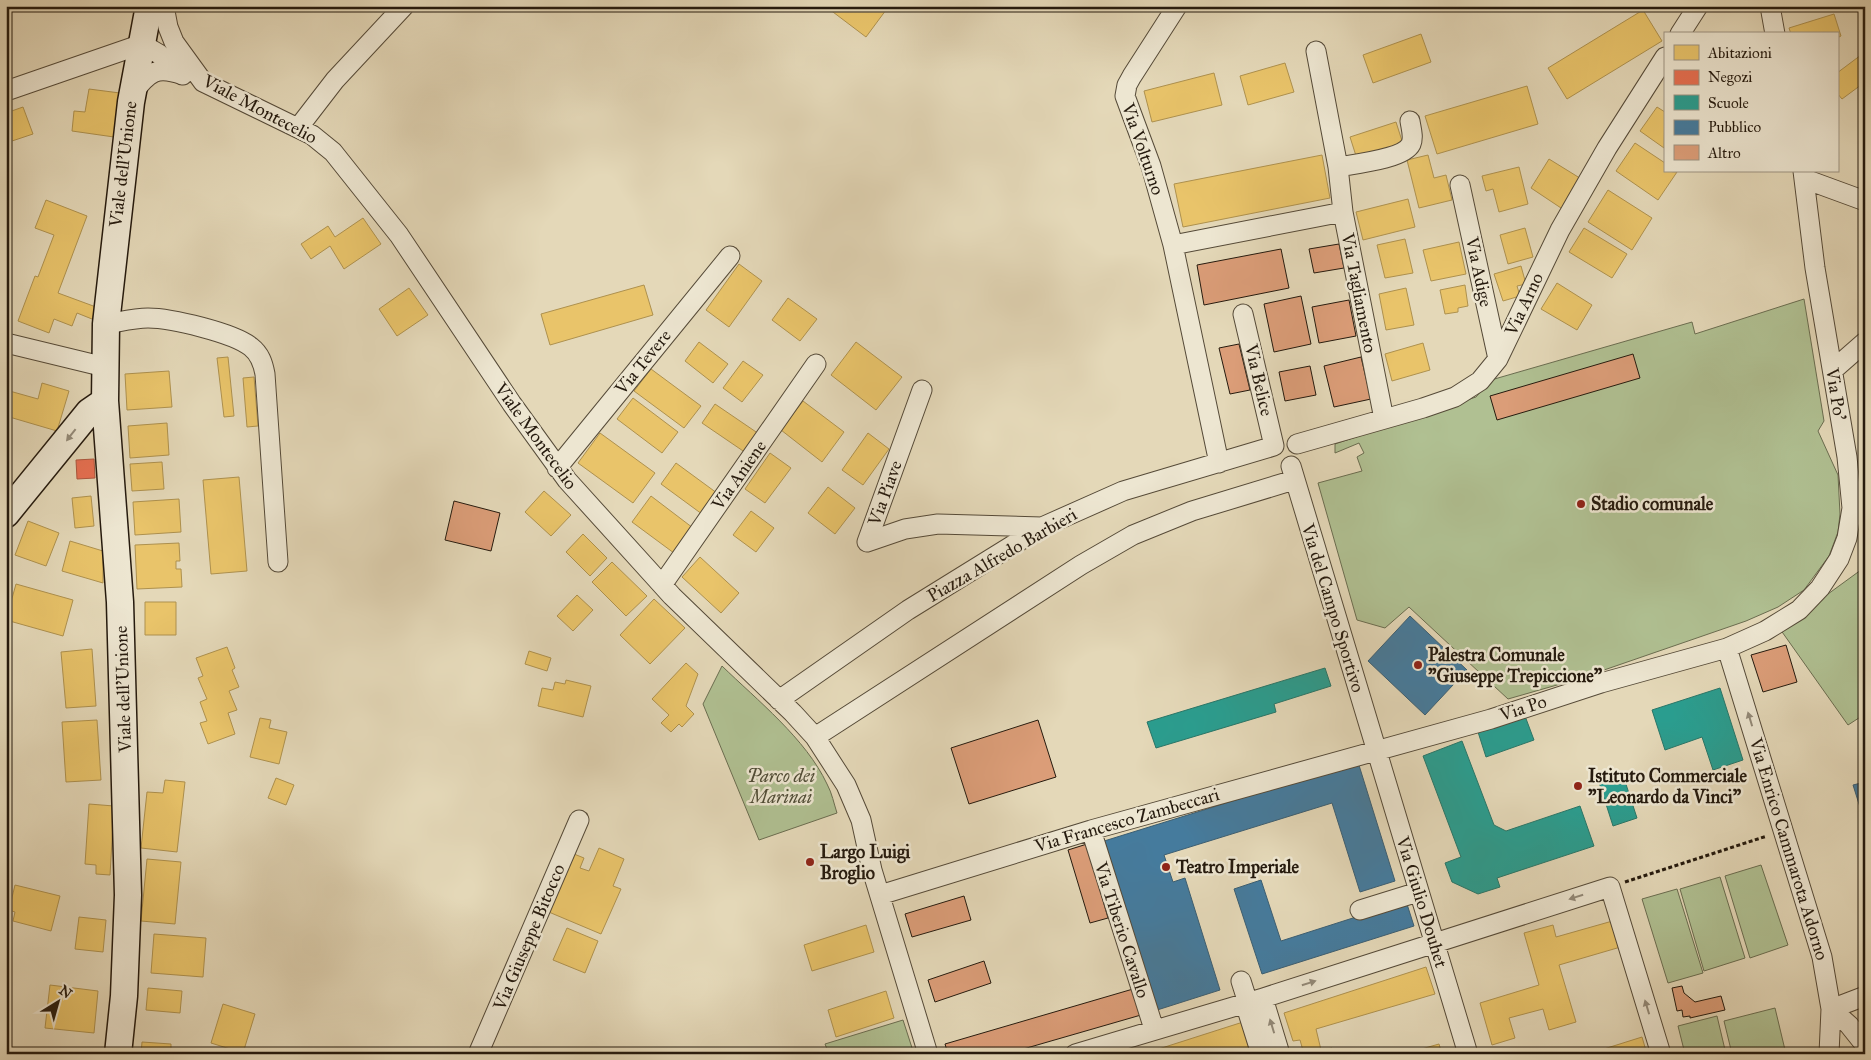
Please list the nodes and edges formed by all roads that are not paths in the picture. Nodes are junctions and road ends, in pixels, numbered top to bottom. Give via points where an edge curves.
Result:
1 (164, 6) edge
2 (404, 6) edge
3 (1177, 6) edge
4 (1698, 6) edge
5 (1770, 6) edge
6 (146, 26) edge
7 (1681, 32) edge
8 (1775, 32) edge
9 (1316, 51) dead end
10 (1664, 59) edge
11 (192, 75) junction
12 (6, 90) edge
13 (132, 94) junction
14 (1410, 121) dead end
15 (298, 128) junction
16 (1338, 167) junction
17 (1804, 175) edge
18 (1460, 185) dead end
19 (1865, 201) edge
20 (1343, 212) junction
21 (1173, 245) junction
22 (730, 256) dead end
23 (1243, 314) dead end
24 (106, 324) junction
25 (1865, 342) edge
26 (6, 343) edge
27 (1498, 359) junction
28 (816, 364) dead end
29 (105, 367) junction
30 (1833, 370) junction
31 (922, 390) dead end
32 (105, 401) junction
33 (1384, 419) junction
34 (1297, 444) junction
35 (1274, 446) junction
36 (1219, 463) junction
37 (557, 468) junction
38 (1292, 473) junction
39 (6, 514) edge
40 (1042, 527) junction
41 (278, 562) dead end
42 (662, 585) junction
43 (1727, 648) junction
44 (779, 700) junction
45 (815, 737) junction
46 (1375, 750) junction
47 (579, 820) dead end
48 (1091, 830) junction
49 (1418, 892) junction
50 (880, 895) junction
51 (1360, 910) dead end
52 (1434, 942) junction
53 (1241, 981) dead end
54 (1865, 996) edge
55 (1252, 1001) junction
56 (1830, 1009) junction
57 (1154, 1029) junction
58 (1865, 1045) edge
59 (118, 1054) edge
60 (478, 1054) edge
61 (928, 1054) edge
62 (1075, 1054) edge
63 (1261, 1054) edge
64 (1280, 1054) edge
65 (1468, 1054) edge
66 (1662, 1054) edge
67 (1829, 1054) edge

1 - 11 street, Viale Montecelio via 171,35
2 - 15 street via 335,80
3 - 21 street, Via Volturno via 1129,80 1125,96 1151,166
4 - 7 street
5 - 8 street
6 - 11 street via 164,39
6 - 12 street
6 - 13 main road, Viale dell'Unione
9 - 16 street, Via Tagliamento
10 - 27 street, Via Arno via 1560,230
11 - 13 street via 164,70 153,73
11 - 15 street, Viale Montecelio
13 - 24 main road, Viale dell'Unione
14 - 16 street via 1412,139 1405,151
15 - 37 street, Viale Montecelio via 328,147 374,200
16 - 20 street, Via Tagliamento
17 - 19 street
17 - 30 street, Via Po' via 1815,268
18 - 27 street, Via Adige
20 - 21 street
20 - 33 street, Via Tagliamento
21 - 36 street, Via Volturno
22 - 37 street, Via Tevere
23 - 35 street, Via Belice
24 - 29 main road, Viale dell'Unione
24 - 41 street via 143,318 171,320 232,337 259,355 265,374
25 - 30 street
26 - 29 street
27 - 33 street, Via Arno via 1480,381 1462,393
28 - 42 street, Via Aniene
29 - 32 main road, Viale dell'Unione
30 - 43 street, Via Po' via 1851,487 1851,518 1843,549 1828,578 1799,610 1765,631
31 - 40 street, Via Piave via 867,542 905,529 938,524
32 -> 39 main road via 89,412
32 - 59 main road, Viale dell'Unione via 120,602 128,895
33 - 34 street, Via Arno
34 - 35 street via 1282,439
34 - 38 street via 1300,457
35 - 36 street, Piazza Alfredo Barbieri
35 - 38 street via 1272,454 1276,462
36 - 40 street, Piazza Alfredo Barbieri via 1123,491
37 - 42 street, Viale Montecelio
38 - 45 street via 1133,535 1080,565
38 - 46 street, Via del Campo Sportivo
40 - 44 street, Piazza Alfredo Barbieri via 908,610
42 - 44 street, Viale Montecelio
43 - 46 street, Via Po
56 -> 43 street, Via Enrico Cammarota Adorno via 1822,957
44 - 45 street, Viale Montecelio
45 - 50 street, Viale Montecelio via 838,772 864,826
46 - 48 street, Via Francesco Zambeccari
46 - 49 street, Via Giulio Douhet
47 - 60 street, Via Giuseppe Bitocco
48 - 50 street, Via Francesco Zambeccari
48 - 57 street, Via Tiberio Cavallo
49 - 51 street
49 - 52 street, Via Giulio Douhet
50 - 61 street, Viale Montecelio
55 -> 52 street
52 - 65 street, Via Giulio Douhet
66 -> 52 street via 1610,886
53 - 55 street
54 - 56 street
55 - 57 street
55 - 63 street
64 -> 55 street
56 - 58 street
56 - 67 street, Via Enrico Cammarota Adorno
57 - 62 street

